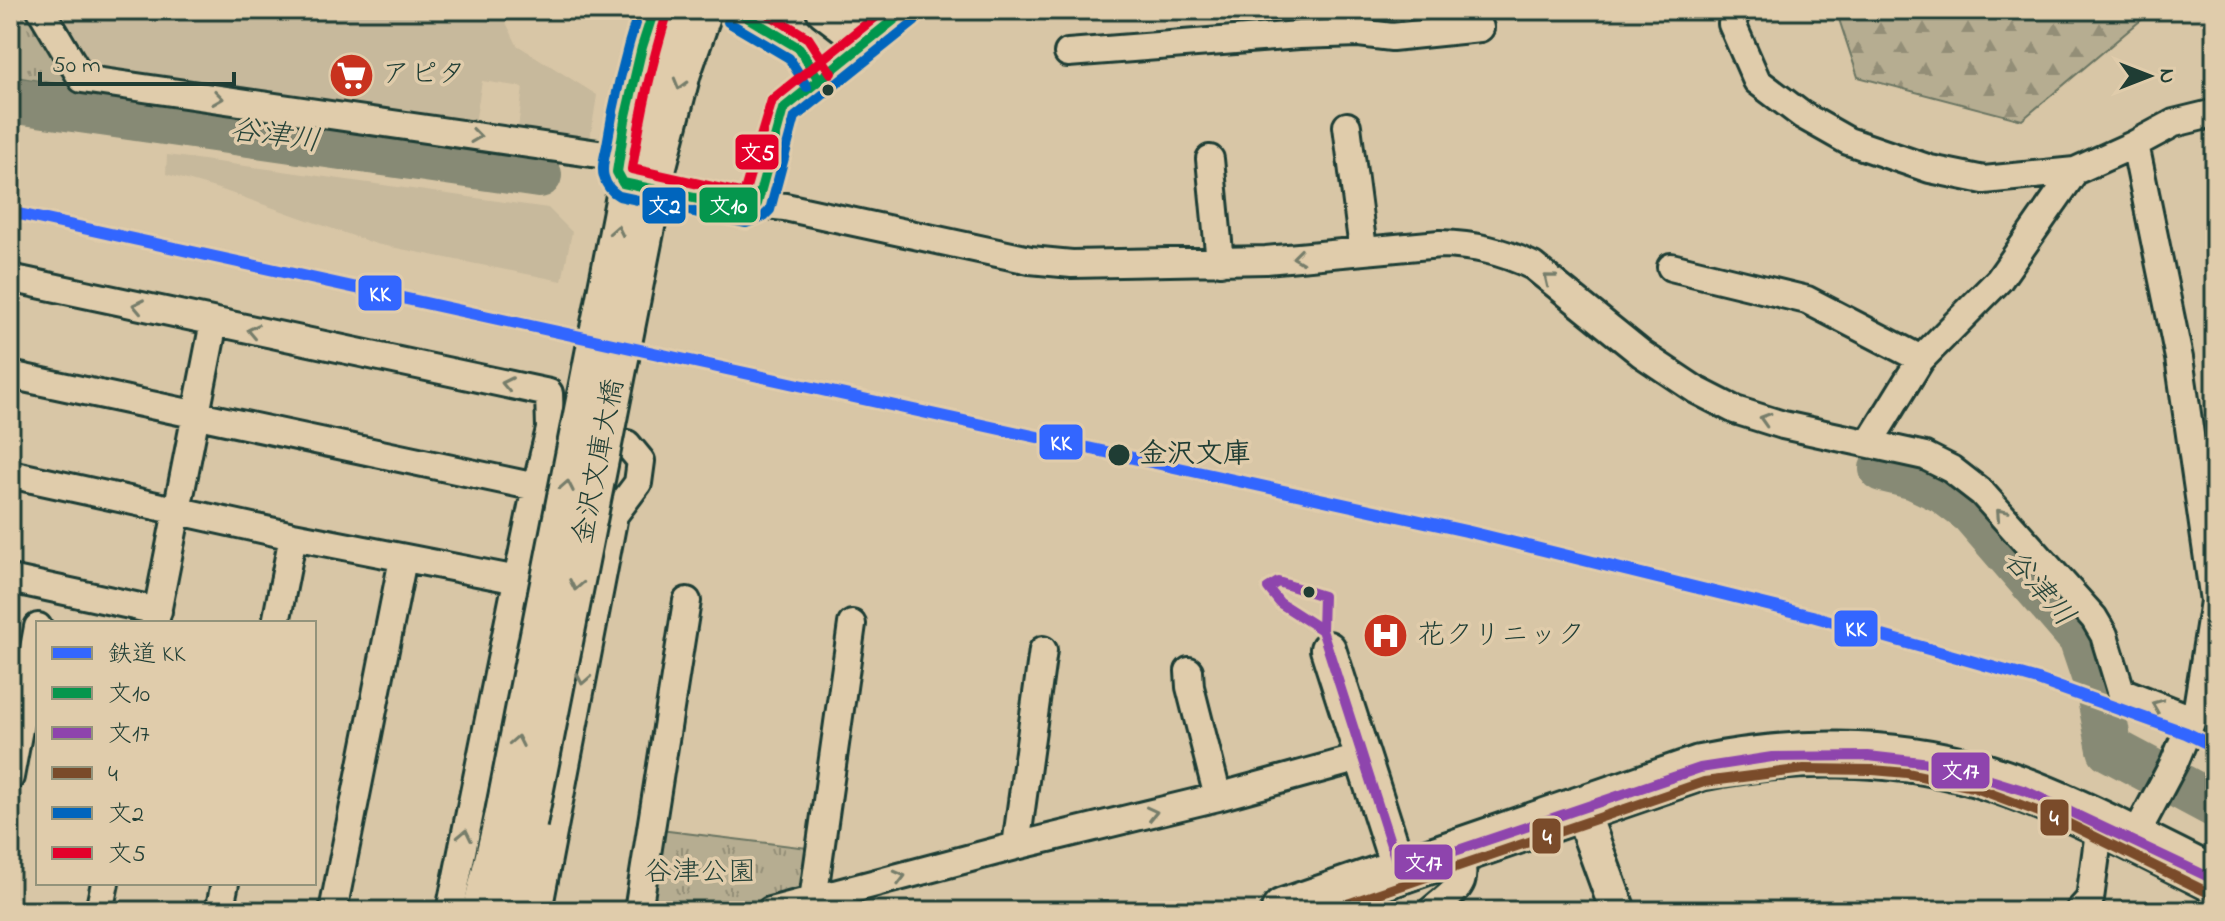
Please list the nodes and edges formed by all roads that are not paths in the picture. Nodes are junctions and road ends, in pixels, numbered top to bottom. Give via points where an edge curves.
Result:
1 (41, 10) edge
2 (654, 10) edge
3 (675, 10) edge
4 (705, 10) edge
5 (824, 10) edge
6 (906, 10) edge
7 (1737, 10) edge
8 (1480, 28) dead end
9 (866, 42) junction
10 (1068, 53) dead end
11 (2215, 113) edge
12 (1347, 126) dead end
13 (2135, 144) junction
14 (619, 157) junction
15 (1210, 159) dead end
16 (2075, 171) junction
17 (757, 204) junction
18 (1363, 249) junction
19 (1220, 262) junction
20 (1671, 267) dead end
21 (10, 278) edge
22 (214, 322) junction
23 (1921, 359) junction
24 (10, 375) edge
25 (195, 415) junction
26 (550, 429) junction
27 (1869, 443) junction
28 (10, 474) edge
29 (536, 487) junction
30 (176, 512) junction
31 (293, 536) junction
32 (403, 559) junction
33 (10, 579) edge
34 (518, 580) junction
35 (46, 586) junction
36 (687, 601) dead end
37 (2214, 601) edge
38 (157, 617) edge
39 (39, 621) edge
40 (276, 621) edge
41 (852, 624) dead end
42 (36, 636) edge
43 (1328, 649) dead end
44 (1043, 650) dead end
45 (1189, 671) dead end
46 (2201, 715) edge
47 (1363, 757) junction
48 (10, 777) edge
49 (1218, 797) junction
50 (1580, 807) junction
51 (515, 821) junction
52 (2117, 832) junction
53 (1016, 846) junction
54 (1458, 849) junction
55 (1399, 870) junction
56 (2215, 880) edge
57 (105, 885) edge
58 (225, 885) edge
59 (814, 905) edge
60 (99, 911) edge
61 (219, 911) edge
62 (333, 911) edge
63 (450, 911) edge
64 (480, 911) edge
65 (508, 911) edge
66 (538, 911) edge
67 (638, 911) edge
68 (770, 911) edge
69 (1284, 911) edge
70 (1431, 911) edge
71 (1618, 911) edge
72 (2079, 911) edge

1 -> 14 street via 82,79
2 - 14 street
51 -> 3 street, 金沢文庫大橋, bridge via 639,123
4 -> 51 street, 金沢文庫大橋, bridge via 659,166
5 - 9 street
6 - 9 street
7 - 16 street via 1732,24 1757,81 1848,141 1930,169 1984,180
8 - 10 street
9 - 17 street via 783,109
11 - 13 street via 2174,123
12 - 18 street
13 - 16 street
13 - 37 street via 2179,358
14 - 17 street via 617,172 623,183 746,209
15 - 19 street
16 - 23 street via 1999,280
17 - 19 street via 1030,260
18 -> 19 street
27 -> 18 street via 1783,425 1696,390 1642,354 1533,266 1512,256 1469,245
20 - 23 street via 1807,300
22 -> 21 street
22 - 25 street
26 -> 22 street via 549,393
23 - 27 street
24 - 25 street
25 - 29 street
25 - 30 street
26 - 29 street
26 -> 66 street via 627,444 641,461 638,483 614,515
46 -> 27 street via 2121,691 2094,618 1982,493 1925,456
28 - 30 street
29 - 34 street
30 - 31 street
30 - 38 street
31 - 32 street
31 - 40 street
32 - 34 street
32 - 62 street
33 - 35 street
63 -> 34 street
35 - 38 street
35 - 39 street
36 - 67 street
37 - 46 street
41 - 59 street
42 - 48 street
43 - 47 street
44 - 53 street
45 - 49 street
46 - 52 street via 2158,790
47 - 49 street
47 - 55 street
53 -> 49 street
50 - 52 highway via 1733,761 1868,756 1976,774
50 - 54 highway
50 - 71 street
51 - 64 street
51 - 65 street
52 - 56 highway
52 - 72 street via 2090,899
59 -> 53 street
54 - 55 highway
54 - 70 street via 1465,872 1460,884
55 - 69 highway
57 - 60 street
58 - 61 street
59 - 68 street

